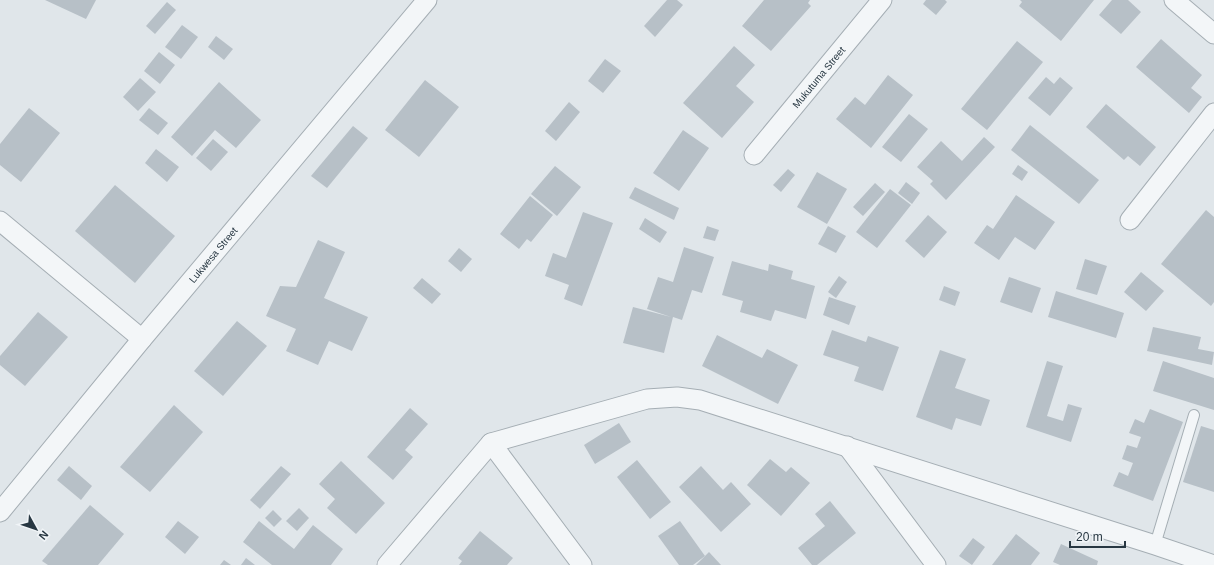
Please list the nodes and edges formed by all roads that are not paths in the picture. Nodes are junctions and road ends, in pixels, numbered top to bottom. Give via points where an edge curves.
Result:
1 (427, 0) edge
2 (882, 0) edge
3 (1174, 0) edge
4 (1214, 34) edge
5 (1214, 113) edge
6 (754, 155) dead end
7 (1130, 220) dead end
8 (0, 221) edge
9 (142, 339) junction
10 (1194, 415) dead end
11 (491, 443) junction
12 (847, 446) junction
13 (0, 512) edge
14 (1155, 545) junction
15 (387, 565) edge
16 (582, 565) edge
17 (936, 565) edge
18 (1214, 565) edge

1 - 9 street, Lukwesa Street
2 - 6 street, Mukutuma Street
3 - 4 street
5 - 7 street
8 - 9 street
9 - 13 street, Lukwesa Street
10 - 14 lane
11 - 12 street via 647,399 677,398 700,400
11 - 15 street
11 - 16 street
12 - 14 street
12 - 17 street
14 - 18 street

